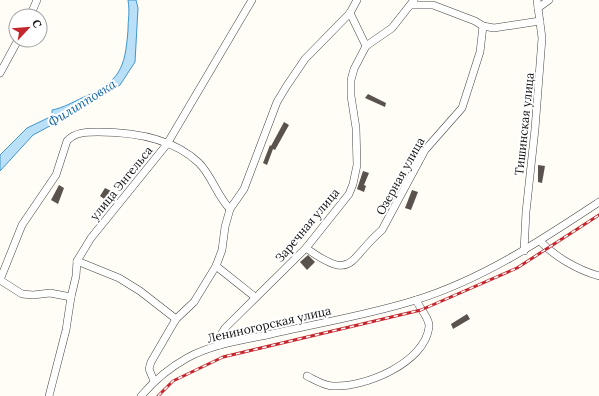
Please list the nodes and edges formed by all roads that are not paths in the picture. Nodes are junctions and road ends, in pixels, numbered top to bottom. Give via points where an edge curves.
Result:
1 (252, 0) edge
2 (357, 0) edge
3 (537, 0) edge
4 (549, 0) edge
5 (413, 3) edge
6 (538, 8) junction
7 (350, 14) junction
8 (540, 21) junction
9 (483, 26) junction
10 (366, 46) junction
11 (14, 48) edge
12 (0, 73) edge
13 (167, 144) junction
14 (599, 202) edge
15 (230, 209) junction
16 (540, 241) junction
17 (306, 248) junction
18 (524, 251) junction
19 (77, 261) junction
20 (216, 266) junction
21 (599, 276) edge
22 (0, 280) edge
23 (70, 297) junction
24 (255, 297) junction
25 (416, 300) junction
26 (176, 319) junction
27 (220, 345) junction
28 (307, 376) dead end
29 (154, 381) junction
30 (49, 396) edge
31 (141, 396) edge

1 - 13 street, улица Энгельса
2 - 7 street
3 - 6 street, Тишинская улица
4 - 6 street
5 - 9 street via 434,5 475,20
5 - 10 street, Заречная улица via 392,28
6 - 8 street, Тишинская улица
7 - 10 street
7 - 15 street via 305,59 286,86 277,102 244,189
8 - 9 street via 494,28
8 - 18 street, Тишинская улица via 542,38
9 - 17 street, Озерная улица via 480,52 462,108 425,150 382,230 357,258 343,265 328,263
10 - 17 street, Заречная улица via 354,68 351,80 357,152 353,184 349,194
11 - 12 street
13 - 15 street via 200,164
13 - 19 street, улица Энгельса via 91,238
13 - 22 street via 139,135 113,132 80,133 70,137 56,176 22,225
14 - 16 street, Лениногорская улица
15 - 20 street via 222,250
16 - 18 street, Лениногорская улица
16 - 21 street via 547,249 566,261
17 - 24 street, Заречная улица
18 - 25 street, Лениногорская улица via 473,279
19 - 23 street, улица Энгельса
19 - 26 street via 119,278
20 - 24 street
20 - 26 street via 194,302
22 - 23 street via 22,294 50,293
23 - 30 street, улица Энгельса via 66,330
24 - 27 street, Заречная улица via 225,328 220,336
25 - 27 street, Лениногорская улица
25 - 28 street via 427,320 427,333 418,349 392,370 363,383 346,385 331,386
26 - 29 street via 149,369
27 - 29 street, Лениногорская улица via 188,357
29 - 31 street, Лениногорская улица

